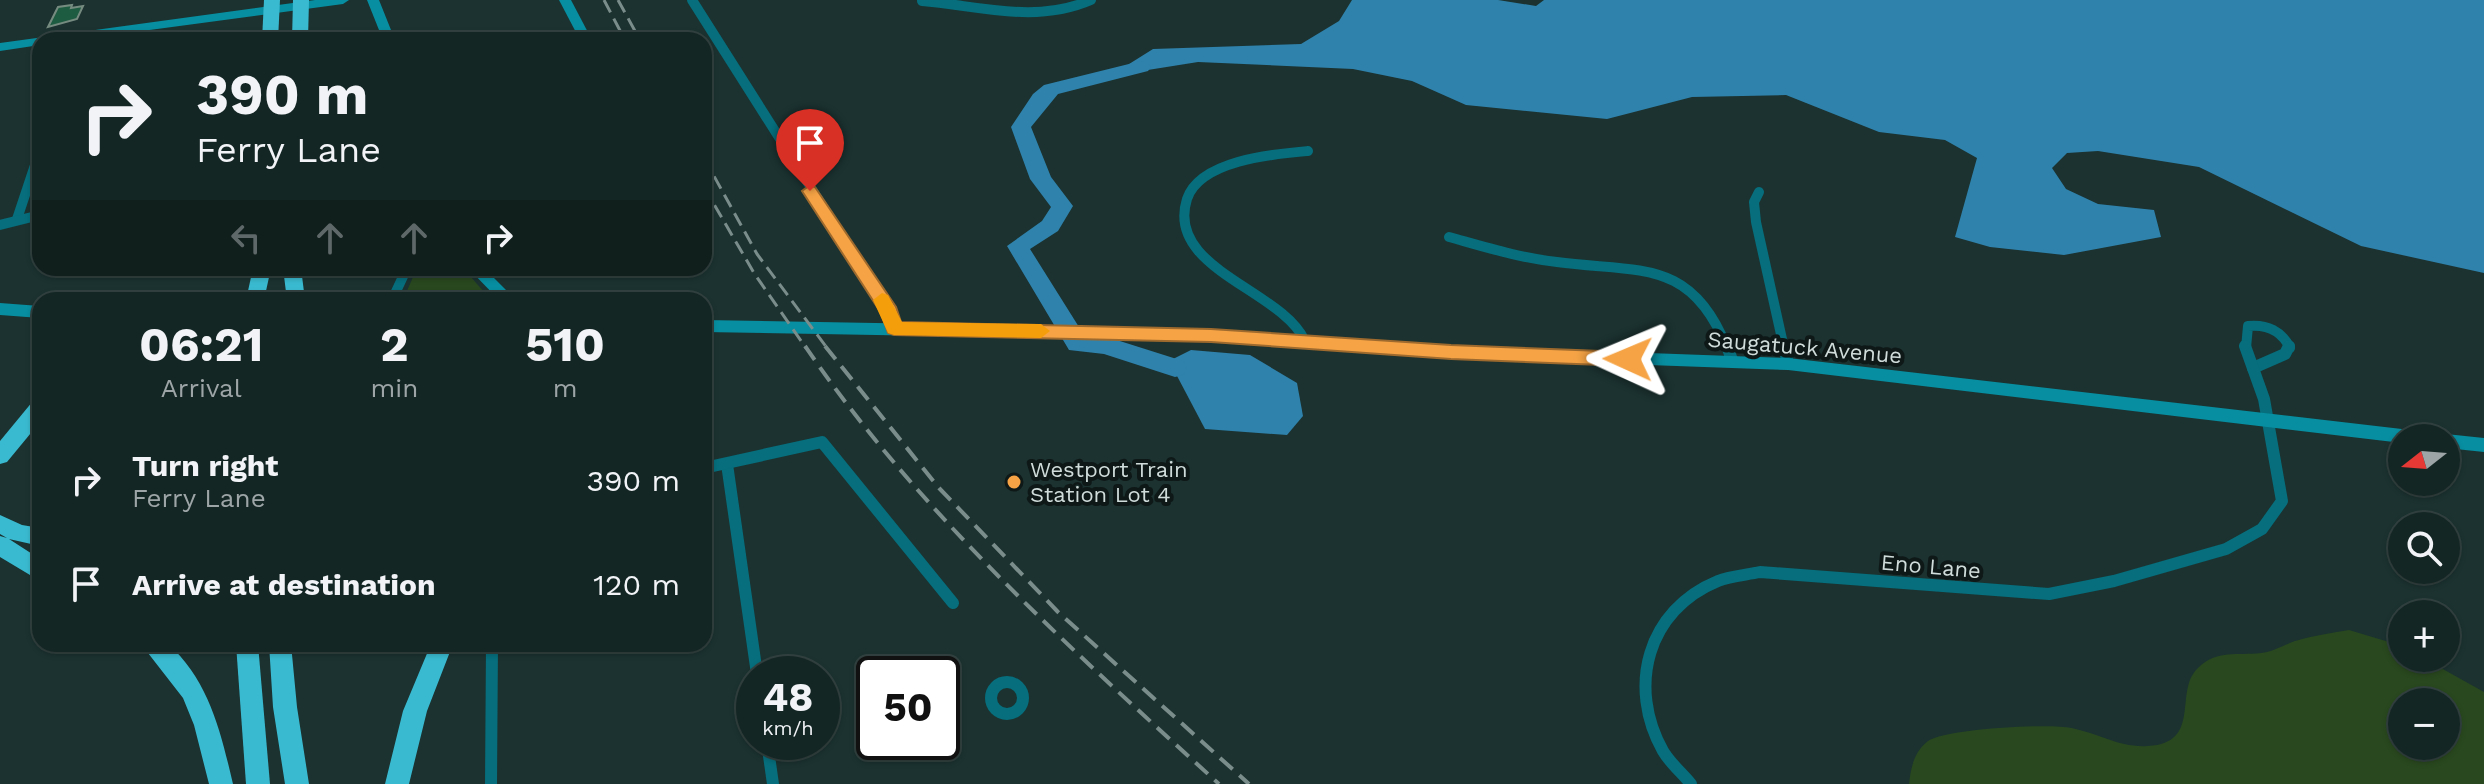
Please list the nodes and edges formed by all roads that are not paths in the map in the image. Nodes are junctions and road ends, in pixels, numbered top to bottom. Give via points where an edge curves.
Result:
1 (272, 0) edge
2 (301, 0) edge
3 (343, 0) edge
4 (373, 0) edge
5 (565, 0) edge
6 (692, 0) edge
7 (1091, 0) edge
8 (922, 1) edge
9 (119, 32) edge
10 (270, 32) edge
11 (300, 32) edge
12 (386, 32) edge
13 (582, 32) edge
14 (712, 32) edge
15 (712, 33) edge
16 (32, 42) edge
17 (0, 47) edge
18 (1308, 151) dead end
19 (32, 174) edge
20 (1759, 192) dead end
21 (32, 216) edge
22 (17, 219) junction
23 (0, 225) edge
24 (1449, 237) dead end
25 (483, 276) edge
26 (500, 292) edge
27 (0, 309) edge
28 (32, 311) edge
29 (712, 326) edge
30 (894, 329) junction
31 (1305, 341) junction
32 (1732, 360) junction
33 (1788, 364) junction
34 (2253, 368) junction
35 (32, 401) edge
36 (32, 417) edge
37 (2265, 420) junction
38 (2388, 434) edge
39 (0, 439) edge
40 (2460, 442) edge
41 (2484, 445) edge
42 (0, 456) edge
43 (727, 464) junction
44 (712, 467) edge
45 (0, 524) edge
46 (32, 536) edge
47 (0, 545) edge
48 (32, 566) edge
49 (953, 603) dead end
50 (161, 652) edge
51 (248, 652) edge
52 (281, 652) edge
53 (439, 652) edge
54 (492, 652) edge
55 (754, 656) edge
56 (770, 760) edge
57 (221, 784) edge
58 (258, 784) edge
59 (297, 784) edge
60 (397, 784) edge
61 (491, 784) edge
62 (773, 784) edge
63 (1691, 784) edge

1 - 10 highway
2 - 11 highway
3 - 9 main road
4 - 12 main road
5 - 13 main road
6 - 14 street
7 - 8 street via 1063,10 1026,12
15 - 30 street via 889,311
16 - 17 main road
18 - 31 street via 1215,171 1191,187 1185,207 1186,227 1208,259 1229,280 1292,315
19 - 22 street
20 - 33 street via 1756,222
21 - 22 street
22 - 23 street
24 - 32 street via 1564,264 1629,266 1665,275 1709,307
25 - 26 main road
27 - 28 main road
29 - 30 main road, Saugatuck Avenue
30 - 31 main road, Saugatuck Avenue
31 - 32 main road, Saugatuck Avenue via 1569,358
32 - 33 main road, Saugatuck Avenue
33 - 37 main road, Saugatuck Avenue
34 - 34 street via 2243,335 2248,326 2271,327 2290,348
34 - 37 street
35 - 39 highway
36 - 42 highway
37 - 38 main road, Saugatuck Avenue
37 - 63 street, Eno Lane via 2281,505 2256,534 2226,549 2049,594 1760,572 1720,579 1690,593 1658,627 1648,650 1644,687 1657,738
40 - 41 main road
43 - 44 street
43 - 49 street via 822,442
43 - 55 street
45 - 46 highway
47 - 48 highway
50 - 57 highway via 196,695
51 - 58 highway
52 - 59 highway
53 - 60 highway via 408,733
54 - 61 street
56 - 62 street

